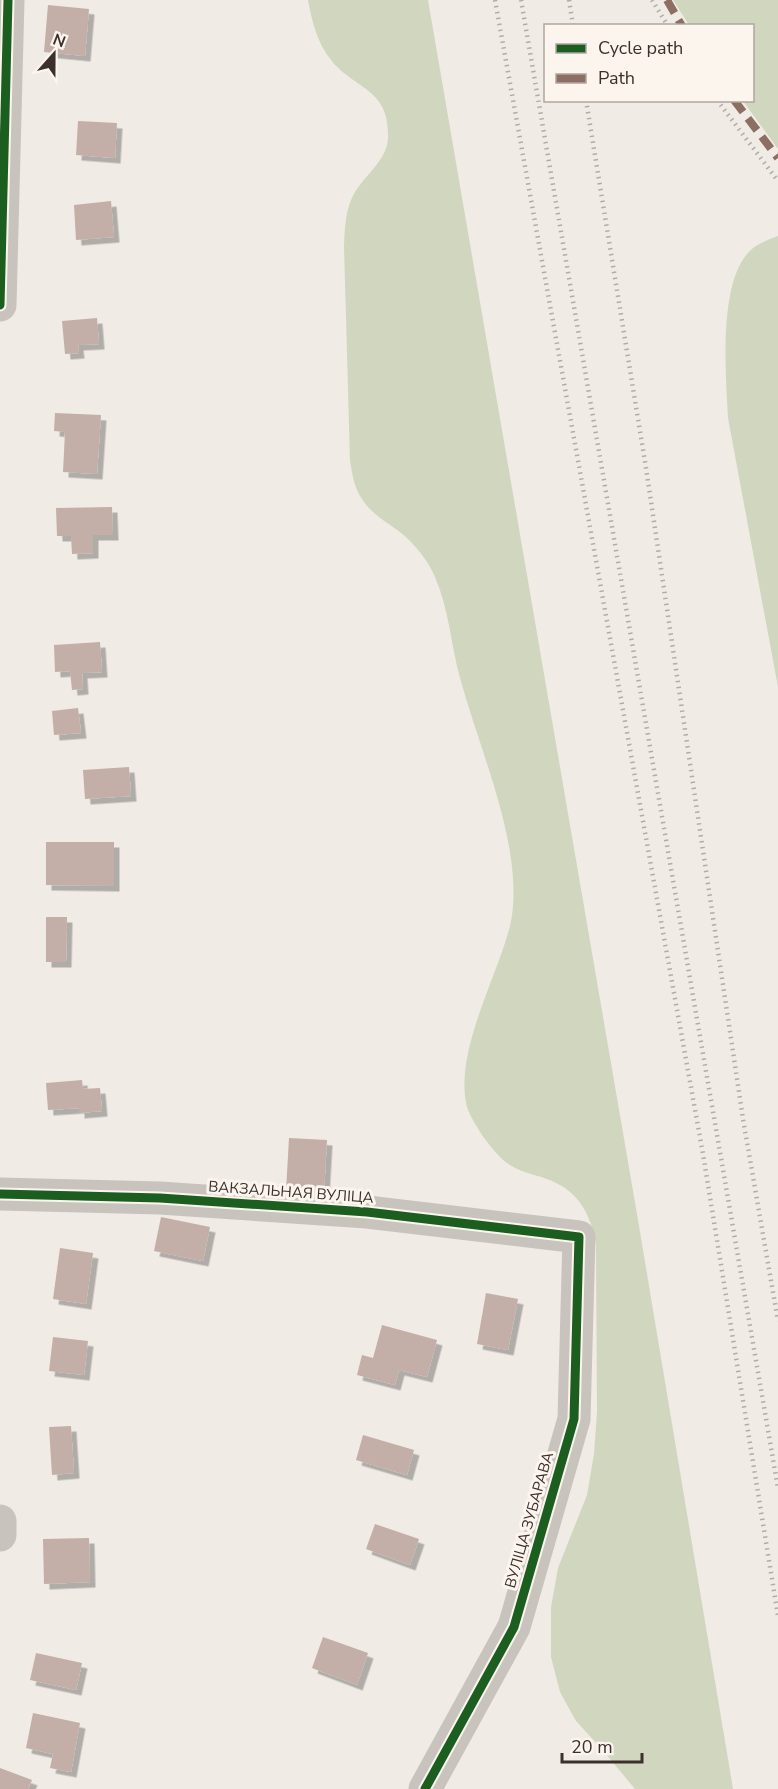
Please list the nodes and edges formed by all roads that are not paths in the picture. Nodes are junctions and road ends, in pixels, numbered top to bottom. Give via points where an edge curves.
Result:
1 (8, 0) edge
2 (0, 305) edge
3 (0, 1194) edge
4 (579, 1237) joint
5 (0, 1521) edge
6 (0, 1535) edge
7 (425, 1789) edge

1 - 2 street
3 - 4 street, ВАКЗАЛЬНАЯ ВУЛІЦА via 160,1198 367,1212
4 - 7 street, ВУЛІЦА ЗУБАРАВА via 574,1419 514,1627
5 - 6 street

